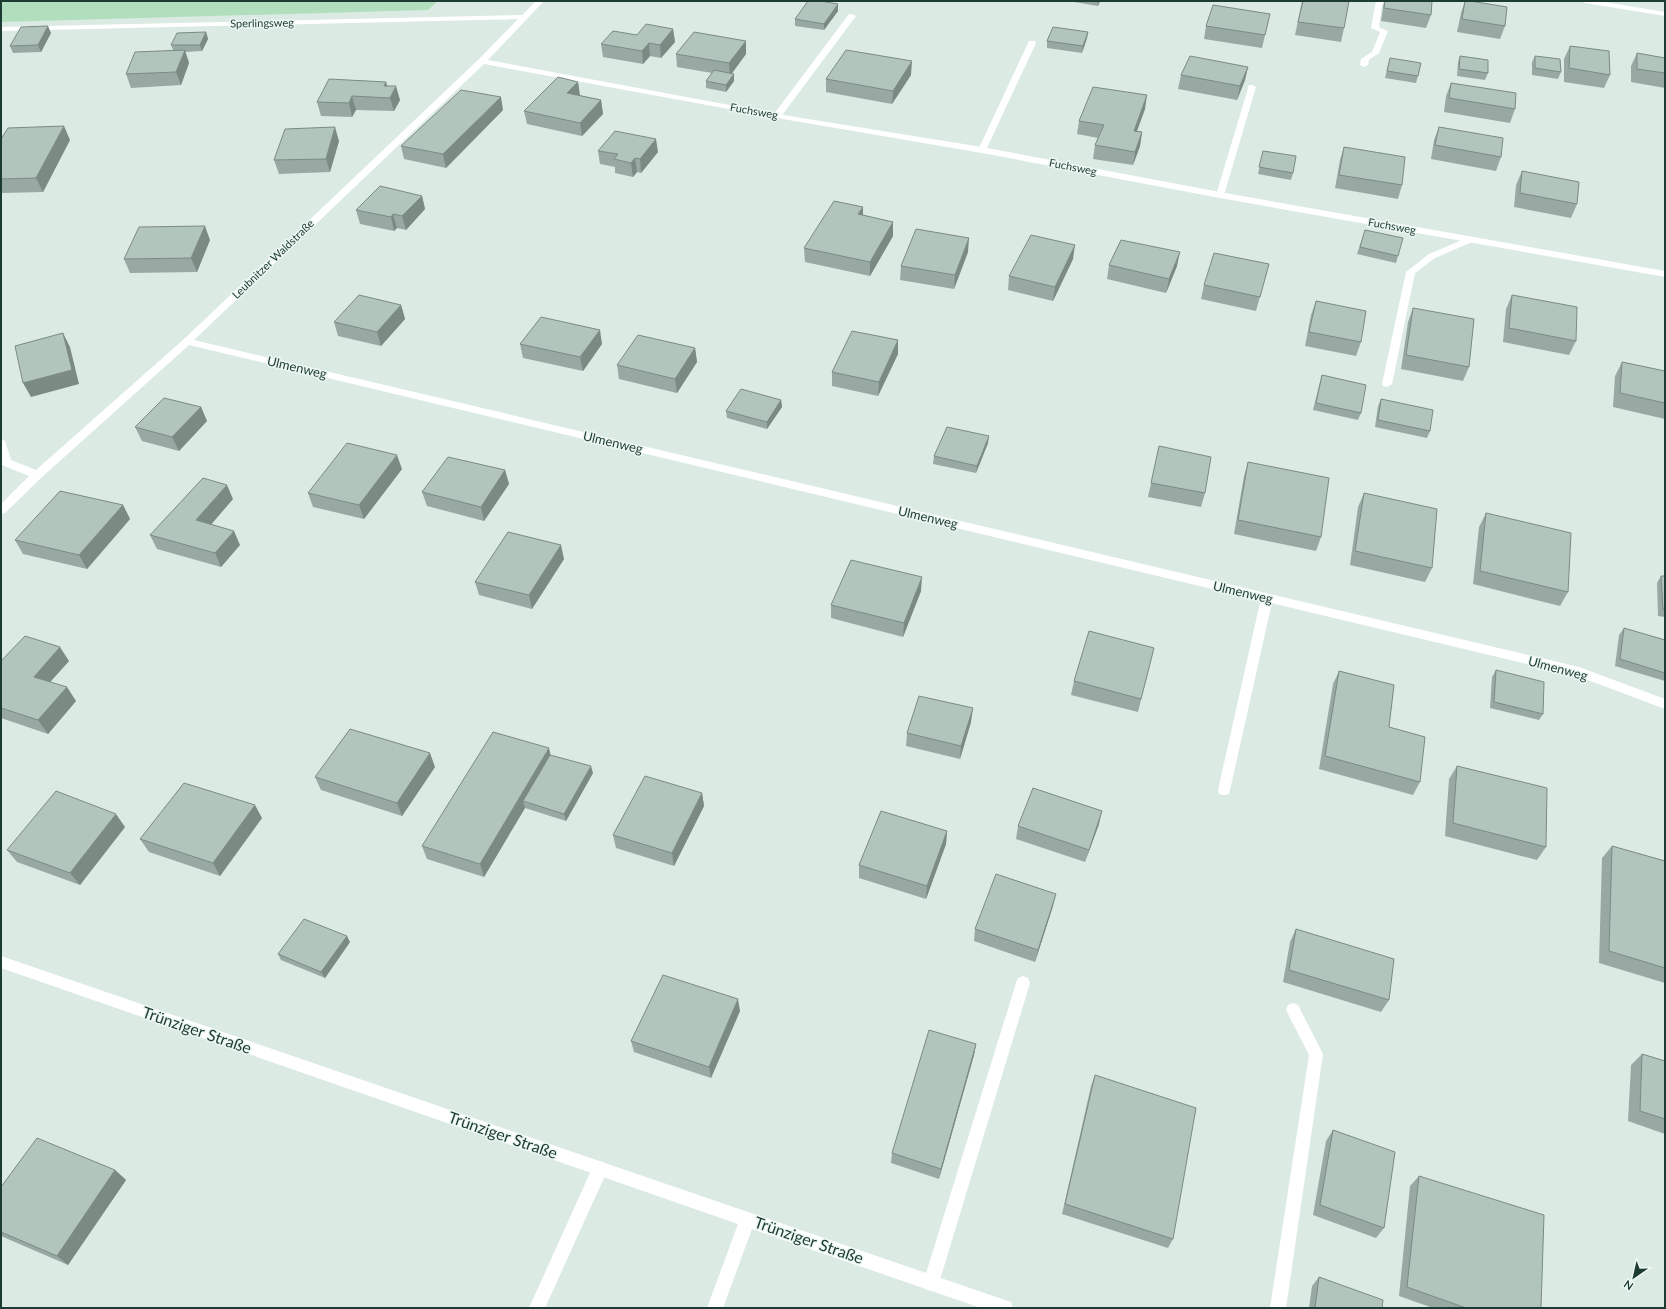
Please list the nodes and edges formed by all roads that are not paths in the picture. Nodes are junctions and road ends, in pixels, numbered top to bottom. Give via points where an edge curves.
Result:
1 (540, 1) edge
2 (1388, 1) edge
3 (1585, 1) edge
4 (1665, 14) edge
5 (852, 16) dead end
6 (523, 17) junction
7 (1, 29) edge
8 (1032, 43) dead end
9 (482, 61) junction
10 (1364, 65) dead end
11 (1252, 87) dead end
12 (777, 116) junction
13 (982, 150) junction
14 (1220, 195) junction
15 (1469, 240) junction
16 (1665, 274) edge
17 (187, 341) junction
18 (1387, 384) dead end
19 (1, 443) edge
20 (37, 476) junction
21 (1, 510) edge
22 (1266, 598) junction
23 (1665, 704) edge
24 (1224, 790) dead end
25 (1, 962) edge
26 (1023, 983) dead end
27 (1292, 1010) dead end
28 (600, 1169) junction
29 (748, 1219) junction
30 (931, 1283) junction
31 (537, 1308) edge
32 (715, 1308) edge
33 (1005, 1308) edge
34 (1278, 1308) edge

1 - 6 street, Leubnitzer Waldstraße
2 - 10 street via 1379,2 1375,28 1384,31 1375,53 1365,59
3 - 4 street
5 - 12 street
6 - 7 street, Sperlingsweg
6 - 9 street, Leubnitzer Waldstraße
8 - 13 street
9 - 12 street, Fuchsweg
9 - 17 street, Leubnitzer Waldstraße
11 - 14 street
12 - 13 street, Fuchsweg
13 - 14 street, Fuchsweg
14 - 15 street, Fuchsweg
15 - 16 street, Fuchsweg
15 - 18 street via 1432,256 1411,272
17 - 20 street, Leubnitzer Waldstraße
17 - 22 street, Ulmenweg
19 - 20 street via 6,462
20 - 21 street, Leubnitzer Waldstraße
22 - 23 street, Ulmenweg via 1579,672
22 - 24 street
25 - 28 street, Trünziger Straße
26 - 30 street
27 - 34 street via 1316,1054
28 - 29 street, Trünziger Straße
28 - 31 street
29 - 30 street, Trünziger Straße
29 - 32 street
30 - 33 street, Trünziger Straße

